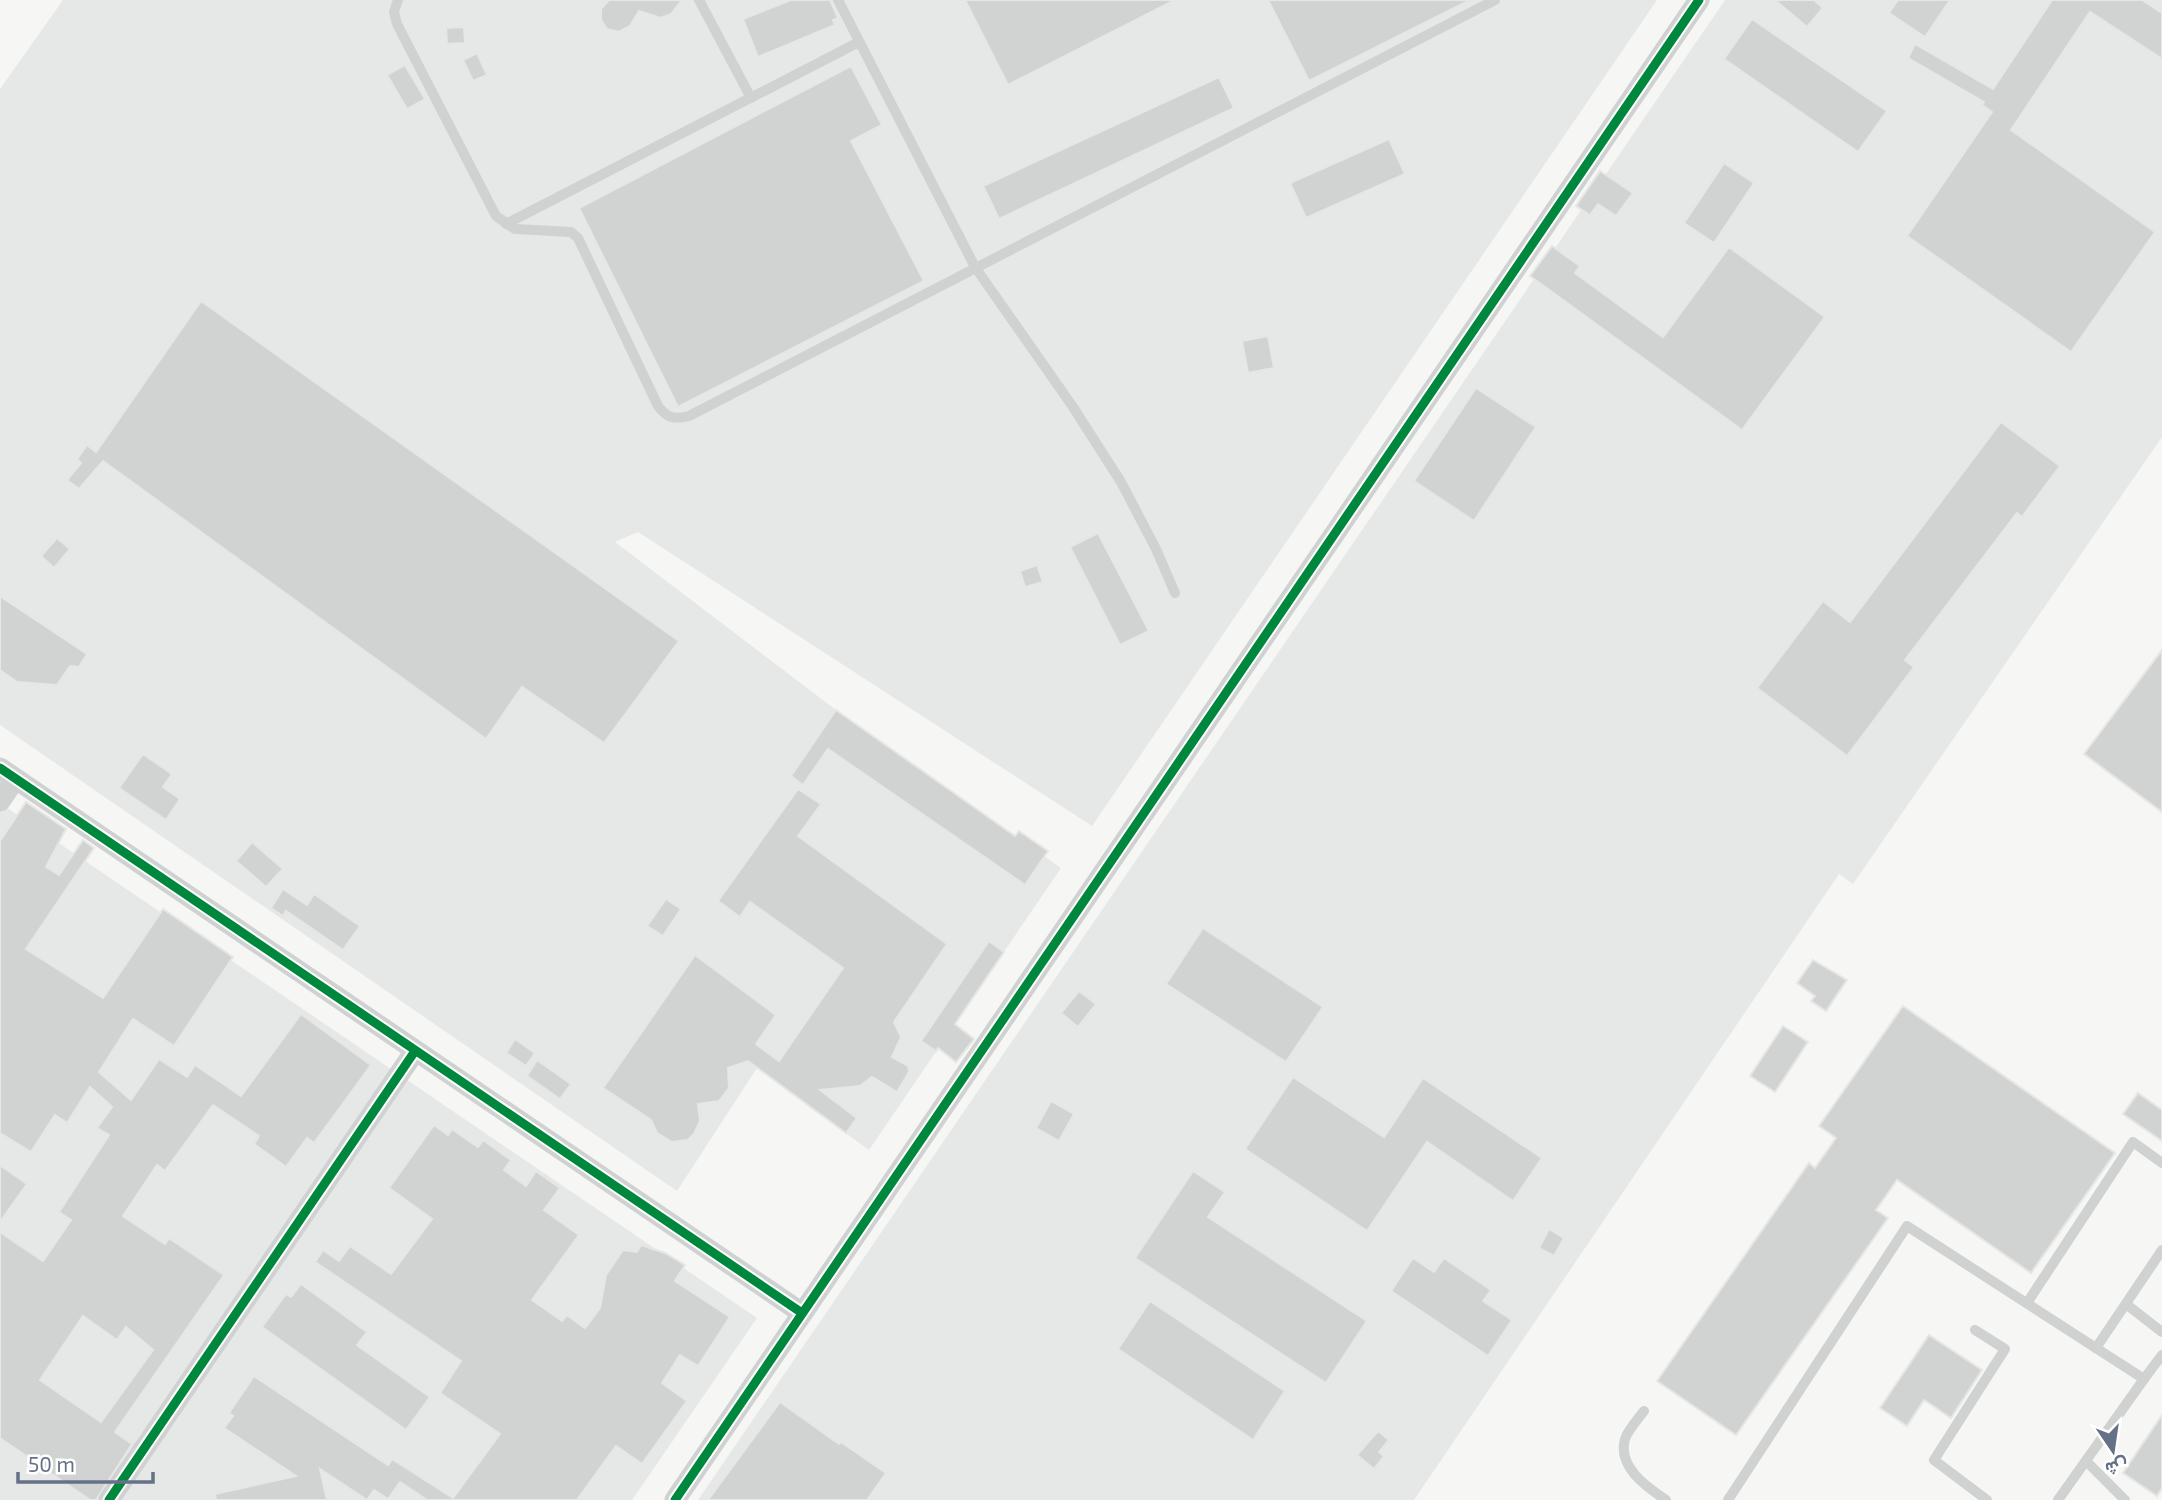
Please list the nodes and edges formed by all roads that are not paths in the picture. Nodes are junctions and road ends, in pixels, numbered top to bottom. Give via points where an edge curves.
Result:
1 (398, 0) edge
2 (699, 0) edge
3 (838, 0) edge
4 (1496, 0) edge
5 (1699, 0) edge
6 (859, 42) junction
7 (751, 98) junction
8 (506, 225) junction
9 (975, 267) junction
10 (1175, 593) dead end
11 (8, 774) edge
12 (0, 801) edge
13 (415, 1051) junction
14 (2162, 1163) edge
15 (2162, 1250) edge
16 (2027, 1303) junction
17 (2126, 1304) junction
18 (802, 1314) junction
19 (1975, 1330) dead end
20 (2162, 1332) edge
21 (2096, 1348) junction
22 (2162, 1355) edge
23 (2144, 1379) junction
24 (1644, 1411) dead end
25 (2086, 1461) junction
26 (109, 1500) edge
27 (675, 1500) edge
28 (1666, 1500) edge
29 (1728, 1500) edge
30 (1987, 1500) edge
31 (2058, 1500) edge
32 (2125, 1500) edge

1 - 8 lane via 397,24 496,216
2 - 7 lane
3 - 6 lane
4 - 9 lane
5 - 18 street
6 - 7 lane
6 - 9 lane
7 - 8 lane
8 - 9 lane via 571,232 579,237 658,406 666,416 677,419
9 - 10 lane via 1121,482
11 - 12 street
11 - 13 street
13 - 18 street
13 - 26 street
14 - 16 lane via 2133,1142
15 - 17 lane
16 - 21 lane
16 - 29 lane via 1907,1226
17 - 20 lane
17 - 21 lane
18 - 27 street
19 - 30 lane via 2006,1349 1934,1460
21 - 23 lane
22 - 23 lane
23 - 25 lane
24 - 28 lane via 1625,1439 1626,1460 1640,1482
25 - 31 lane
25 - 32 lane

